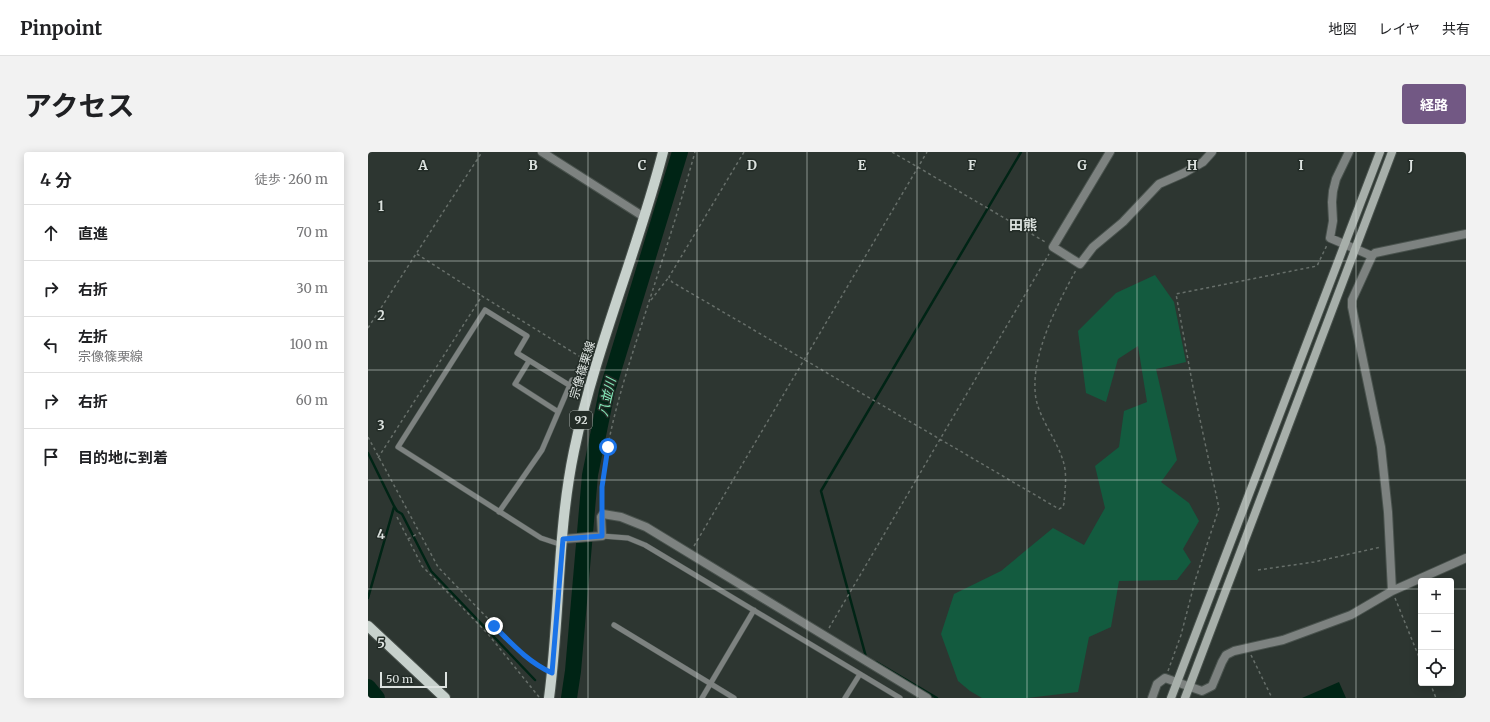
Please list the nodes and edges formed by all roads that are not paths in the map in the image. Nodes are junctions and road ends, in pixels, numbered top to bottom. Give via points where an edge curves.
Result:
1 (542, 152) edge
2 (663, 152) edge
3 (1110, 152) edge
4 (1212, 152) edge
5 (1350, 152) edge
6 (1380, 152) edge
7 (1392, 152) edge
8 (644, 217) junction
9 (1466, 234) edge
10 (1344, 244) junction
11 (1356, 250) junction
12 (1372, 256) junction
13 (529, 361) junction
14 (569, 385) junction
15 (589, 388) junction
16 (557, 411) junction
17 (499, 512) junction
18 (598, 536) junction
19 (565, 541) junction
20 (1466, 558) edge
21 (1392, 591) junction
22 (754, 610) junction
23 (368, 626) edge
24 (614, 626) dead end
25 (860, 674) junction
26 (1177, 683) junction
27 (710, 684) junction
28 (1190, 687) junction
29 (445, 698) edge
30 (549, 698) edge
31 (702, 698) edge
32 (734, 698) edge
33 (845, 698) edge
34 (900, 698) edge
35 (927, 698) edge
36 (1152, 698) edge
37 (1171, 698) edge
38 (1185, 698) edge

1 - 8 street
2 - 8 main road, 宗像篠栗線 / 92
3 - 4 street via 1053,247 1080,264 1093,247 1123,222 1159,184 1203,162
5 - 10 street via 1336,178 1332,202 1333,221 1330,238
6 - 10 street
7 - 11 street
8 - 15 main road, 宗像篠栗線 / 92
9 - 12 street via 1375,253
10 - 11 street
10 - 26 street
11 - 12 street
11 - 28 street
12 - 21 street via 1356,287 1352,307 1382,447
13 - 14 lane
13 - 16 lane via 515,384
13 - 17 lane via 517,353 527,336 485,310 398,447
14 - 15 lane via 572,380
14 - 16 lane
15 - 19 main road, 宗像篠栗線 / 92 via 573,453
16 - 17 lane via 557,417 542,450
17 - 19 lane via 541,538
18 - 19 street
18 - 22 lane via 628,538 645,545
18 - 35 street via 603,514 630,520
19 - 30 main road, 宗像篠栗線 / 92
20 - 21 street
21 - 28 street via 1351,615 1299,635 1234,650 1226,656 1217,670 1212,686 1202,691
22 - 25 lane
22 - 27 lane
23 - 29 main road
24 - 27 lane
25 - 33 lane
25 - 34 lane
26 - 28 street
26 - 36 street via 1165,678 1158,684
26 - 37 street
27 - 31 lane
27 - 32 lane
28 - 38 street

